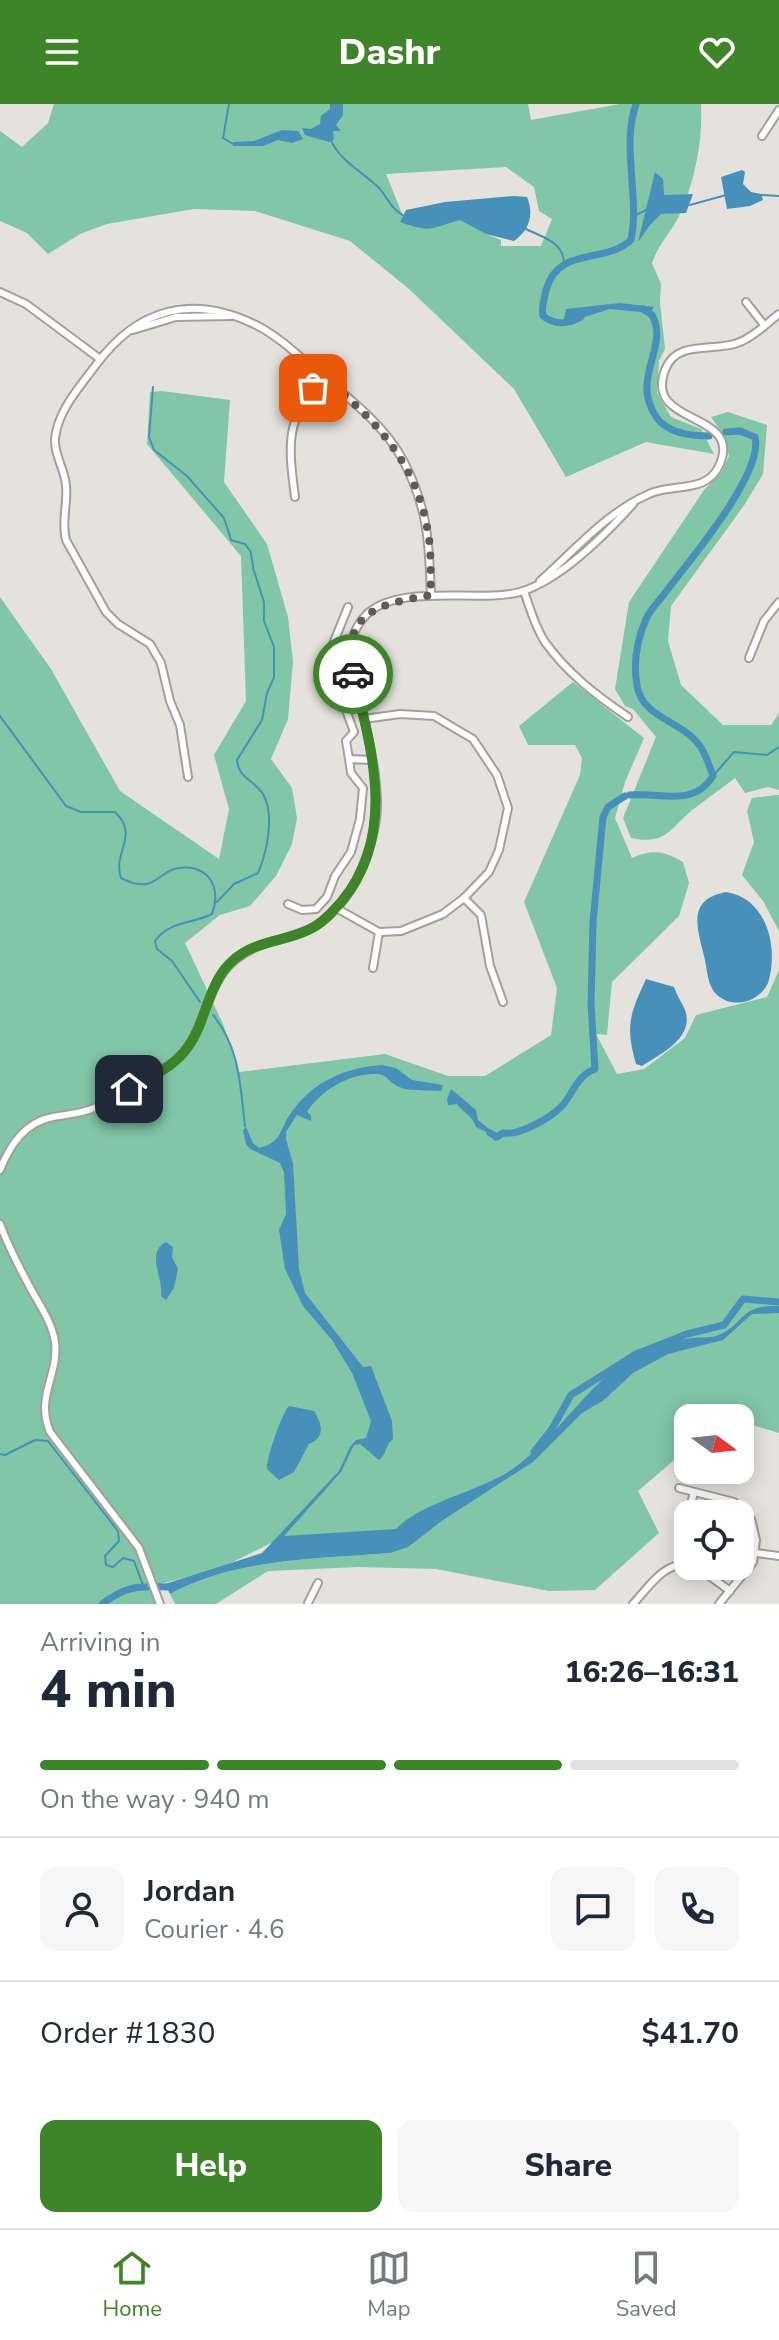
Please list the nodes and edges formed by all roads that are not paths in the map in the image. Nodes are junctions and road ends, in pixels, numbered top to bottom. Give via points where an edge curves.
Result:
1 (779, 110) edge
2 (762, 136) dead end
3 (0, 292) edge
4 (746, 302) dead end
5 (779, 314) edge
6 (764, 325) junction
7 (100, 359) junction
8 (323, 377) junction
9 (295, 497) dead end
10 (524, 591) junction
11 (431, 595) junction
12 (779, 602) edge
13 (348, 607) dead end
14 (749, 658) dead end
15 (628, 717) dead end
16 (364, 719) junction
17 (349, 759) junction
18 (372, 760) junction
19 (188, 777) dead end
20 (464, 898) junction
21 (288, 904) dead end
22 (336, 908) junction
23 (379, 932) junction
24 (373, 968) dead end
25 (503, 1002) dead end
26 (0, 1170) edge
27 (0, 1224) edge
28 (679, 1488) dead end
29 (694, 1492) junction
30 (692, 1500) edge
31 (756, 1553) junction
32 (779, 1556) edge
33 (674, 1565) edge
34 (715, 1580) edge
35 (318, 1583) dead end
36 (730, 1591) junction
37 (160, 1604) edge
38 (306, 1604) edge
39 (633, 1604) edge
40 (719, 1604) edge

1 - 2 street
3 - 7 street via 26,304
4 - 6 street
5 - 6 street
6 - 10 street via 736,344 685,350 667,366 662,387 667,401 703,421 722,446 715,473 702,484 661,489 633,504 544,582
7 - 8 street via 112,344 157,313 194,310 257,325
7 - 19 street via 56,431 66,489 64,535 106,612 150,644 161,663 180,725
8 - 9 street via 291,430
8 - 11 street via 365,412 402,458 427,525
10 - 11 street
10 - 15 street via 546,643 590,691
11 - 16 street via 372,610 355,631 350,659
12 - 14 street via 764,621
13 - 17 street via 333,644 354,732 346,741
16 - 18 street
16 - 20 street via 434,716 473,739 497,775 508,808 499,850 489,872
17 - 18 street
17 - 21 street via 351,773 363,788 351,852 320,906 302,910
18 - 22 street via 377,801 373,836 353,886
20 - 23 street via 443,914 401,931
20 - 25 street via 481,915
22 - 23 street
22 - 26 street via 307,931 270,940 224,970 189,1046 173,1062 102,1105 29,1127
23 - 24 street
27 - 37 street via 55,1341 44,1400 50,1432 139,1548
28 - 29 street
29 - 30 street
29 - 31 street via 742,1507 754,1529
31 - 32 street
31 - 36 street
33 - 39 street
34 - 36 street
35 - 38 street
36 - 40 street

